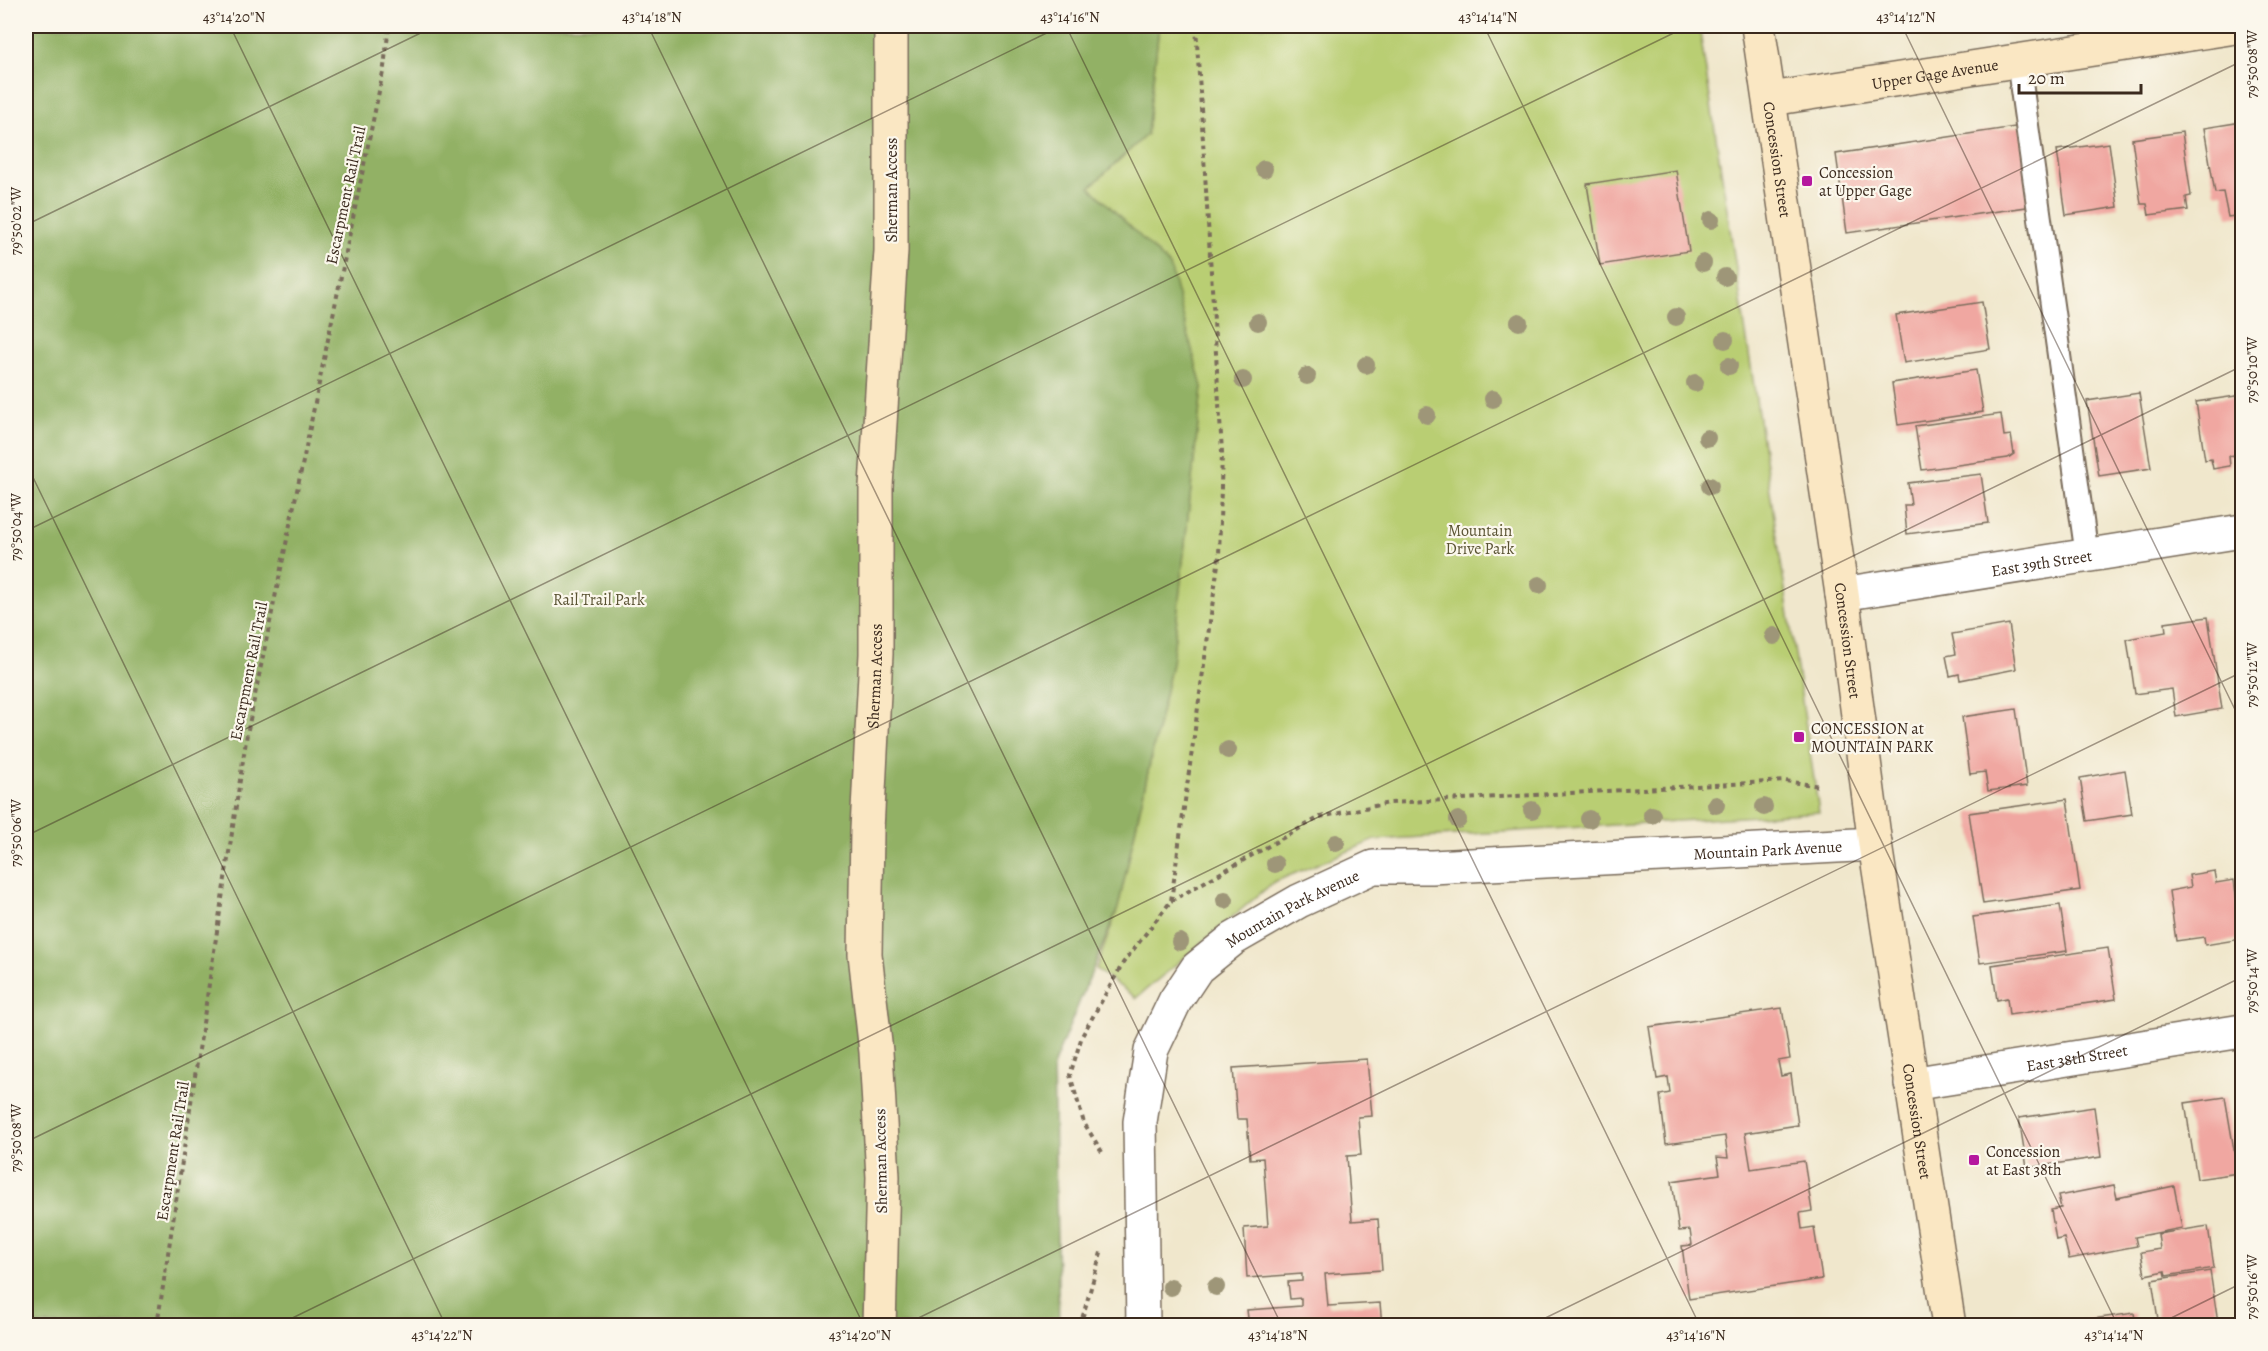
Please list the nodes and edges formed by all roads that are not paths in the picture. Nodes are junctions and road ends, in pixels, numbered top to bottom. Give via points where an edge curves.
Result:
1 (891, 26) edge
2 (1758, 26) edge
3 (2242, 26) edge
4 (2018, 61) junction
5 (1771, 99) junction
6 (2242, 531) edge
7 (2087, 556) junction
8 (1842, 594) junction
9 (1875, 844) junction
10 (2242, 1031) edge
11 (1911, 1084) junction
12 (879, 1326) edge
13 (1143, 1326) edge
14 (1949, 1326) edge

1 - 12 main road, Sherman Access via 891,251 876,486 876,654 865,954 876,1052 883,1177
2 - 5 main road, Concession Street
3 - 4 main road, Upper Gage Avenue
4 - 5 main road, Upper Gage Avenue
4 - 7 lane
5 - 8 main road, Concession Street
6 - 7 street, East 39th Street
7 - 8 street, East 39th Street
8 - 9 main road, Concession Street
9 - 11 main road, Concession Street
9 - 13 street, Mountain Park Avenue via 1372,867 1299,901 1233,939 1197,968 1175,1001 1151,1051 1140,1122
10 - 11 street, East 38th Street
11 - 14 main road, Concession Street

